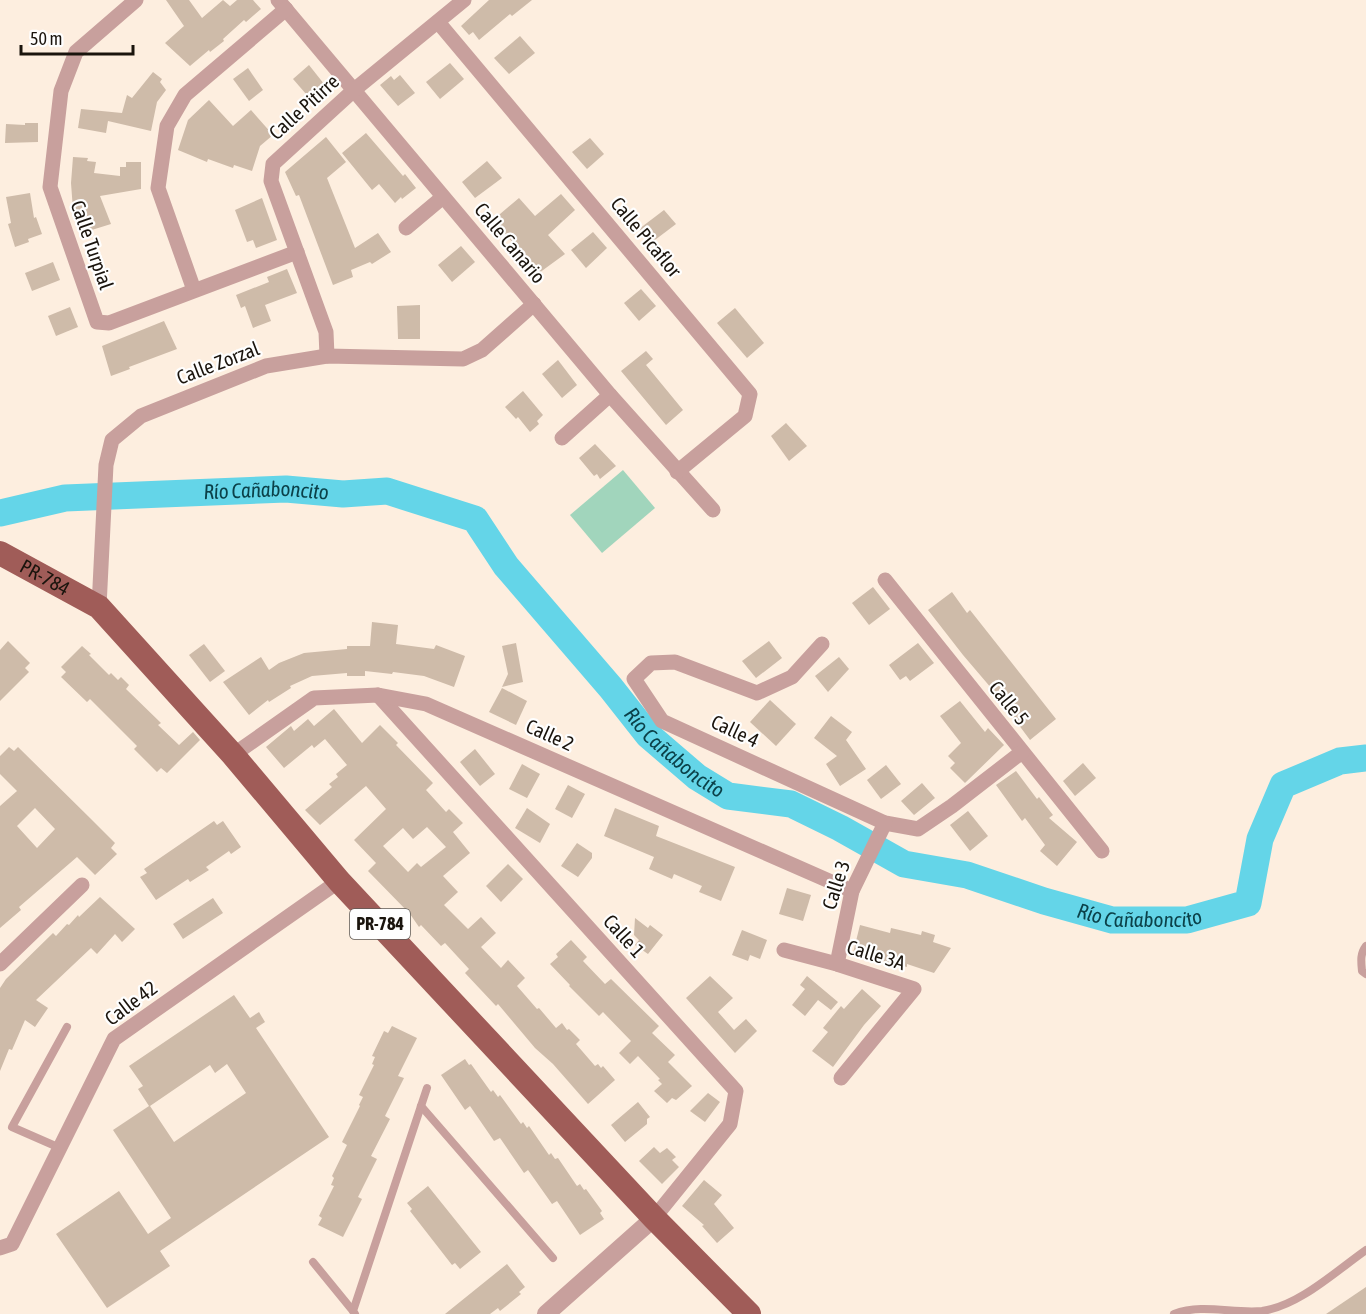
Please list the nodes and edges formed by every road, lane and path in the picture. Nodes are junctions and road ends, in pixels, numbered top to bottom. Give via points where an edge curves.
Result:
1 (136, 0) edge
2 (464, 0) edge
3 (282, 4) edge
4 (438, 22) junction
5 (354, 90) junction
6 (443, 196) junction
7 (406, 228) dead end
8 (297, 252) junction
9 (194, 291) junction
10 (534, 304) junction
11 (327, 356) junction
12 (610, 395) junction
13 (562, 438) dead end
14 (677, 472) junction
15 (713, 510) dead end
16 (0, 553) edge
17 (885, 580) dead end
18 (99, 607) junction
19 (822, 644) dead end
20 (378, 695) junction
21 (1022, 752) junction
22 (233, 755) junction
23 (885, 823) junction
24 (1102, 851) dead end
25 (339, 881) junction
26 (82, 885) dead end
27 (852, 891) junction
28 (1366, 946) edge
29 (783, 950) dead end
30 (0, 964) edge
31 (837, 964) junction
32 (1366, 974) edge
33 (68, 1026) dead end
34 (841, 1078) dead end
35 (427, 1088) dead end
36 (422, 1106) junction
37 (60, 1148) junction
38 (654, 1218) junction
39 (0, 1248) edge
40 (1366, 1250) edge
41 (553, 1258) dead end
42 (313, 1262) dead end
43 (354, 1312) edge
44 (546, 1314) edge
45 (749, 1314) edge
46 (1174, 1314) edge

1 - 9 street, Calle Turpial via 76,52 61,91 50,187 97,322 109,323
2 - 4 street, Calle Pitirre
3 - 5 street, Calle Canario
3 - 9 street via 185,95 167,126 158,188
4 - 5 street, Calle Pitirre
4 - 14 street, Calle Picaflor via 750,394 745,416
5 - 6 street, Calle Canario
5 - 8 street, Calle Pitirre via 273,164 271,180
6 - 7 street
6 - 10 street, Calle Canario
8 - 9 street, Calle Turpial
8 - 11 street, Calle Pitirre via 326,332
10 - 11 street, Calle Zorzal via 482,350 463,359
10 - 12 street, Calle Canario
11 - 18 street, Calle Zorzal via 266,366 141,416 112,440 105,465
12 - 13 street
12 - 14 street, Calle Canario
14 - 15 street, Calle Canario
16 - 18 main road, PR-784 / PR-784
17 - 21 street, Calle 5
18 - 22 main road, PR-784 / PR-784
19 - 23 street, Calle 4 via 792,677 757,693 675,662 651,663 634,679 662,721
20 - 22 street, Calle 2 via 314,698
20 - 27 street, Calle 2 via 426,704
20 - 38 street, Calle 1 via 736,1091 730,1124
21 - 23 street, Calle 4 via 918,829
21 - 24 street, Calle 5
22 - 25 main road, PR-784 / PR-784
23 - 27 street, Calle 3
25 - 37 street, Calle 42 via 114,1039
25 - 38 main road, PR-784 / PR-784
26 - 30 street
27 - 31 street, Calle 3
28 - 32 lane via 1361,961
29 - 31 street, Calle 3A
31 - 34 street, Calle 3A via 914,988
33 - 37 lane via 12,1127
35 - 36 lane
36 - 41 lane
36 - 43 lane
37 - 39 street, Calle 42 via 12,1244
38 - 44 street
38 - 45 main road, PR-784 / PR-784
40 - 46 lane via 1295,1300 1262,1311 1206,1308
42 - 43 lane

